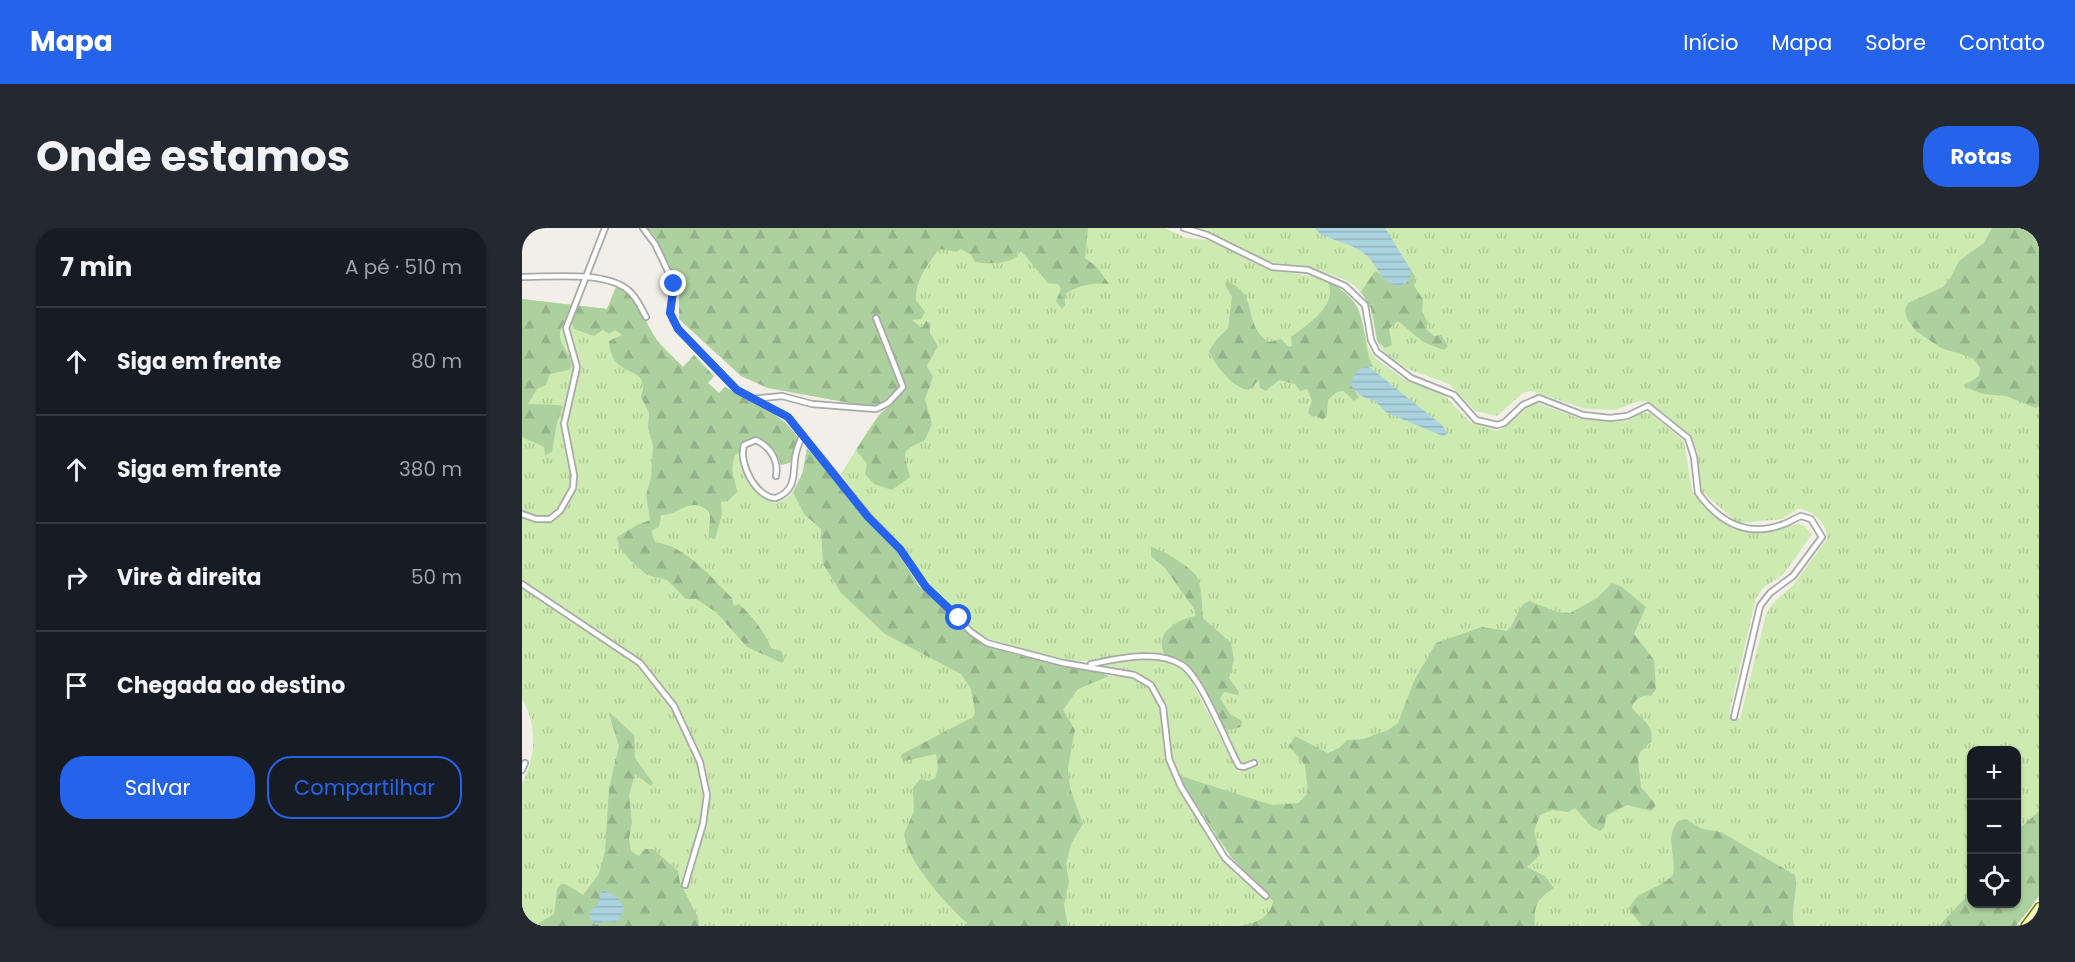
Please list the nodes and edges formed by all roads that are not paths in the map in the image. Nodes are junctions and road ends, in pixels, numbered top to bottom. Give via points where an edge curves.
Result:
1 (605, 228) edge
2 (643, 228) edge
3 (1184, 228) edge
4 (522, 277) edge
5 (586, 277) junction
6 (646, 318) dead end
7 (876, 318) dead end
8 (752, 399) junction
9 (802, 435) junction
10 (776, 476) dead end
11 (522, 514) edge
12 (522, 584) edge
13 (1087, 665) junction
14 (1734, 717) dead end
15 (525, 763) dead end
16 (1254, 763) dead end
17 (522, 770) edge
18 (685, 885) dead end
19 (1266, 896) dead end
20 (2039, 907) edge
21 (2025, 926) edge

1 - 5 street
2 - 8 street via 674,284 670,313 681,332 737,390
3 - 14 street via 1272,267 1315,272 1348,287 1365,305 1377,352 1411,378 1447,390 1476,420 1504,423 1523,405 1539,398 1582,415 1610,418 1627,416 1648,406 1688,438 1698,493 1732,525 1745,529 1781,525 1800,516 1811,519 1822,537 1793,576 1760,606
4 - 5 street
5 - 6 street via 624,287
5 - 11 street via 566,328 577,367 564,424 573,488 560,511 550,519
7 - 8 street via 903,387 888,404 872,409 812,404 782,396
8 - 9 street via 783,414
9 - 10 street via 793,483 776,498 764,495 752,479 743,454 744,445 756,440 765,445 774,456
9 - 13 street via 868,517 900,549 926,587 981,640 1063,663
12 - 18 street via 640,663 674,706 700,762 707,795 703,824
13 - 16 street via 1141,657 1180,664 1194,678 1239,766
13 - 19 street via 1140,677 1155,690 1163,707 1169,759 1180,787 1225,858
15 - 17 street
20 - 21 street

